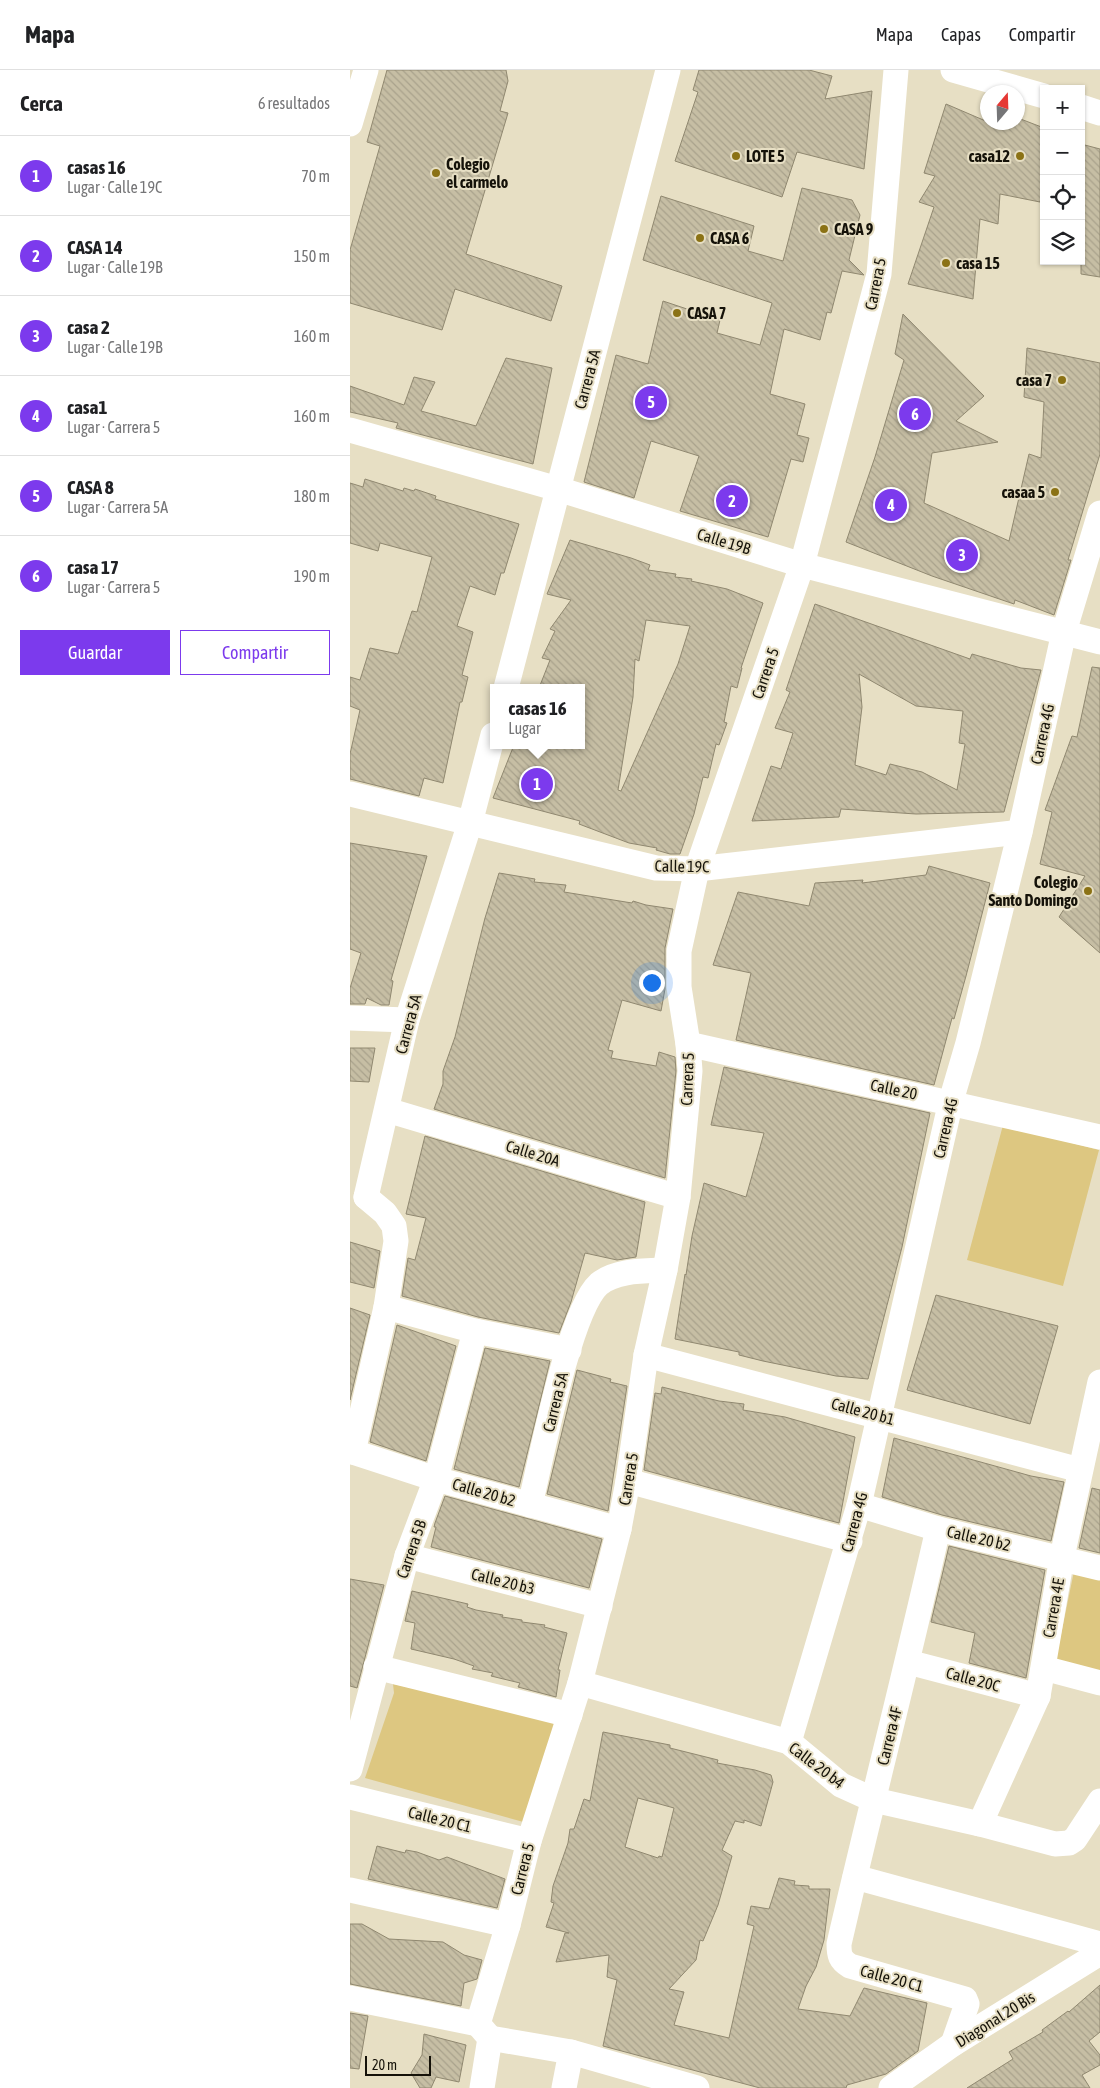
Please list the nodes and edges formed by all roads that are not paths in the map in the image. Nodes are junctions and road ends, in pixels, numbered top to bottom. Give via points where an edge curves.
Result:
1 (366, 70) edge
2 (668, 70) edge
3 (896, 70) edge
4 (953, 70) edge
5 (1040, 95) edge
6 (1085, 108) edge
7 (1100, 113) edge
8 (350, 124) edge
9 (350, 430) edge
10 (558, 489) junction
11 (1100, 513) edge
12 (802, 565) junction
13 (1064, 632) junction
14 (1100, 642) edge
15 (507, 684) edge
16 (490, 746) edge
17 (350, 794) edge
18 (470, 823) junction
19 (1020, 832) junction
20 (697, 869) junction
21 (350, 1018) edge
22 (408, 1020) junction
23 (688, 1044) junction
24 (951, 1101) junction
25 (387, 1110) junction
26 (1100, 1137) edge
27 (358, 1197) edge
28 (678, 1197) junction
29 (665, 1270) junction
30 (386, 1307) junction
31 (475, 1331) junction
32 (568, 1350) junction
33 (646, 1355) junction
34 (1099, 1389) edge
35 (881, 1416) junction
36 (351, 1451) edge
37 (1080, 1470) junction
38 (436, 1479) junction
39 (628, 1482) junction
40 (530, 1505) junction
41 (859, 1505) junction
42 (619, 1528) junction
43 (938, 1529) junction
44 (850, 1540) junction
45 (407, 1556) junction
46 (1062, 1557) junction
47 (1100, 1568) edge
48 (600, 1606) junction
49 (908, 1662) junction
50 (376, 1667) junction
51 (1043, 1670) junction
52 (580, 1683) junction
53 (1100, 1683) edge
54 (1038, 1696) junction
55 (359, 1697) edge
56 (570, 1715) junction
57 (789, 1742) junction
58 (350, 1769) edge
59 (350, 1797) edge
60 (874, 1800) junction
61 (1100, 1802) edge
62 (980, 1824) junction
63 (529, 1841) junction
64 (855, 1877) junction
65 (350, 1890) edge
66 (508, 1925) junction
67 (839, 1944) joint
68 (1100, 1944) edge
69 (1100, 1953) edge
70 (350, 1998) edge
71 (484, 2031) junction
72 (953, 2044) junction
73 (571, 2052) junction
74 (482, 2088) edge
75 (564, 2088) edge
76 (697, 2088) edge
77 (892, 2088) edge

1 - 8 street
2 - 10 street, Carrera 5A
3 - 12 street, Carrera 5 via 879,274
4 - 5 street
6 - 7 street
9 - 10 street, Calle 19B
10 - 12 street, Calle 19B
10 - 15 street, Carrera 5A
11 - 13 street, Carrera 4G
12 - 13 street, Calle 19B
12 - 20 street, Carrera 5
13 - 14 street, Calle 19B
13 - 19 street, Carrera 4G
16 - 18 street, Carrera 5A
17 - 18 street, Calle 19C
18 - 20 street, Calle 19C via 656,868
18 - 22 street, Carrera 5A
19 - 20 street, Calle 19C
19 - 24 street, Carrera 4G
20 - 23 street, Carrera 5 via 679,950 679,987
21 - 22 street
22 - 25 street, Carrera 5A
23 - 24 street, Calle 20
23 - 28 street, Carrera 5 via 690,1072
24 - 26 street, Calle 20
24 - 35 street, Carrera 4G
25 - 27 street, Carrera 5A
25 - 28 street, Calle 20A
27 - 30 street, Carrera 5A via 385,1213 394,1226 396,1241
28 - 29 street, Carrera 5
29 - 32 street, Carrera 5A via 624,1273 600,1284 581,1311
29 - 33 street, Carrera 5
30 - 31 street
30 - 36 street, Carrera 5A
31 - 32 street
31 - 38 street, Carrera 5B
32 - 40 street, Carrera 5A
33 - 35 street, Calle 20 b1
33 - 39 street, Carrera 5
34 - 37 street, Carrera 4E
35 - 37 street, Calle 20 b1
35 - 41 street, Carrera 4G
36 - 38 street, Calle 20 b2
37 - 46 street, Carrera 4E
38 - 40 street, Calle 20 b2
38 - 45 street, Carrera 5B
39 - 42 street, Carrera 5
39 - 44 street
40 - 42 street, Calle 20 b2
41 - 43 street, Calle 20 b2
41 - 44 street, Carrera 4G
42 - 48 street, Carrera 5
43 - 46 street, Calle 20 b2
43 - 49 street, Carrera 4F
44 - 57 street, Carrera 4G
45 - 48 street, Calle 20 b3
45 - 50 street, Carrera 5B
46 - 47 street, Calle 20 b2
46 - 51 street, Carrera 4E
48 - 52 street, Carrera 5
49 - 54 street, Calle 20C
49 - 60 street, Carrera 4F
50 - 55 street, Carrera 5B
50 - 56 street
51 - 53 street
51 - 54 street, Carrera 4E
52 - 56 street, Carrera 5
52 - 57 street, Calle 20 b4
54 - 62 street, Carrera 4E
55 - 58 street, Carrera 5B
56 - 63 street, Carrera 5
57 - 60 street, Calle 20 b4 via 841,1785
59 - 63 street, Calle 20 C1
60 - 62 street, Calle 20 b4
60 - 64 street, Carrera 4F
61 - 62 street, Calle 20 b4 via 1069,1843 1055,1844
63 - 66 street, Carrera 5
64 - 67 street, Carrera 4F
64 - 68 street
65 - 66 street
66 - 71 street, Carrera 5
67 - 72 street, Calle 20 C1 via 842,1961 850,1966 961,1997 967,2004
69 - 72 street, Diagonal 20 Bis
70 - 71 street
71 - 73 street
71 - 74 street, Carrera 5
72 - 77 street, Diagonal 20 Bis
73 - 75 street
73 - 76 street

